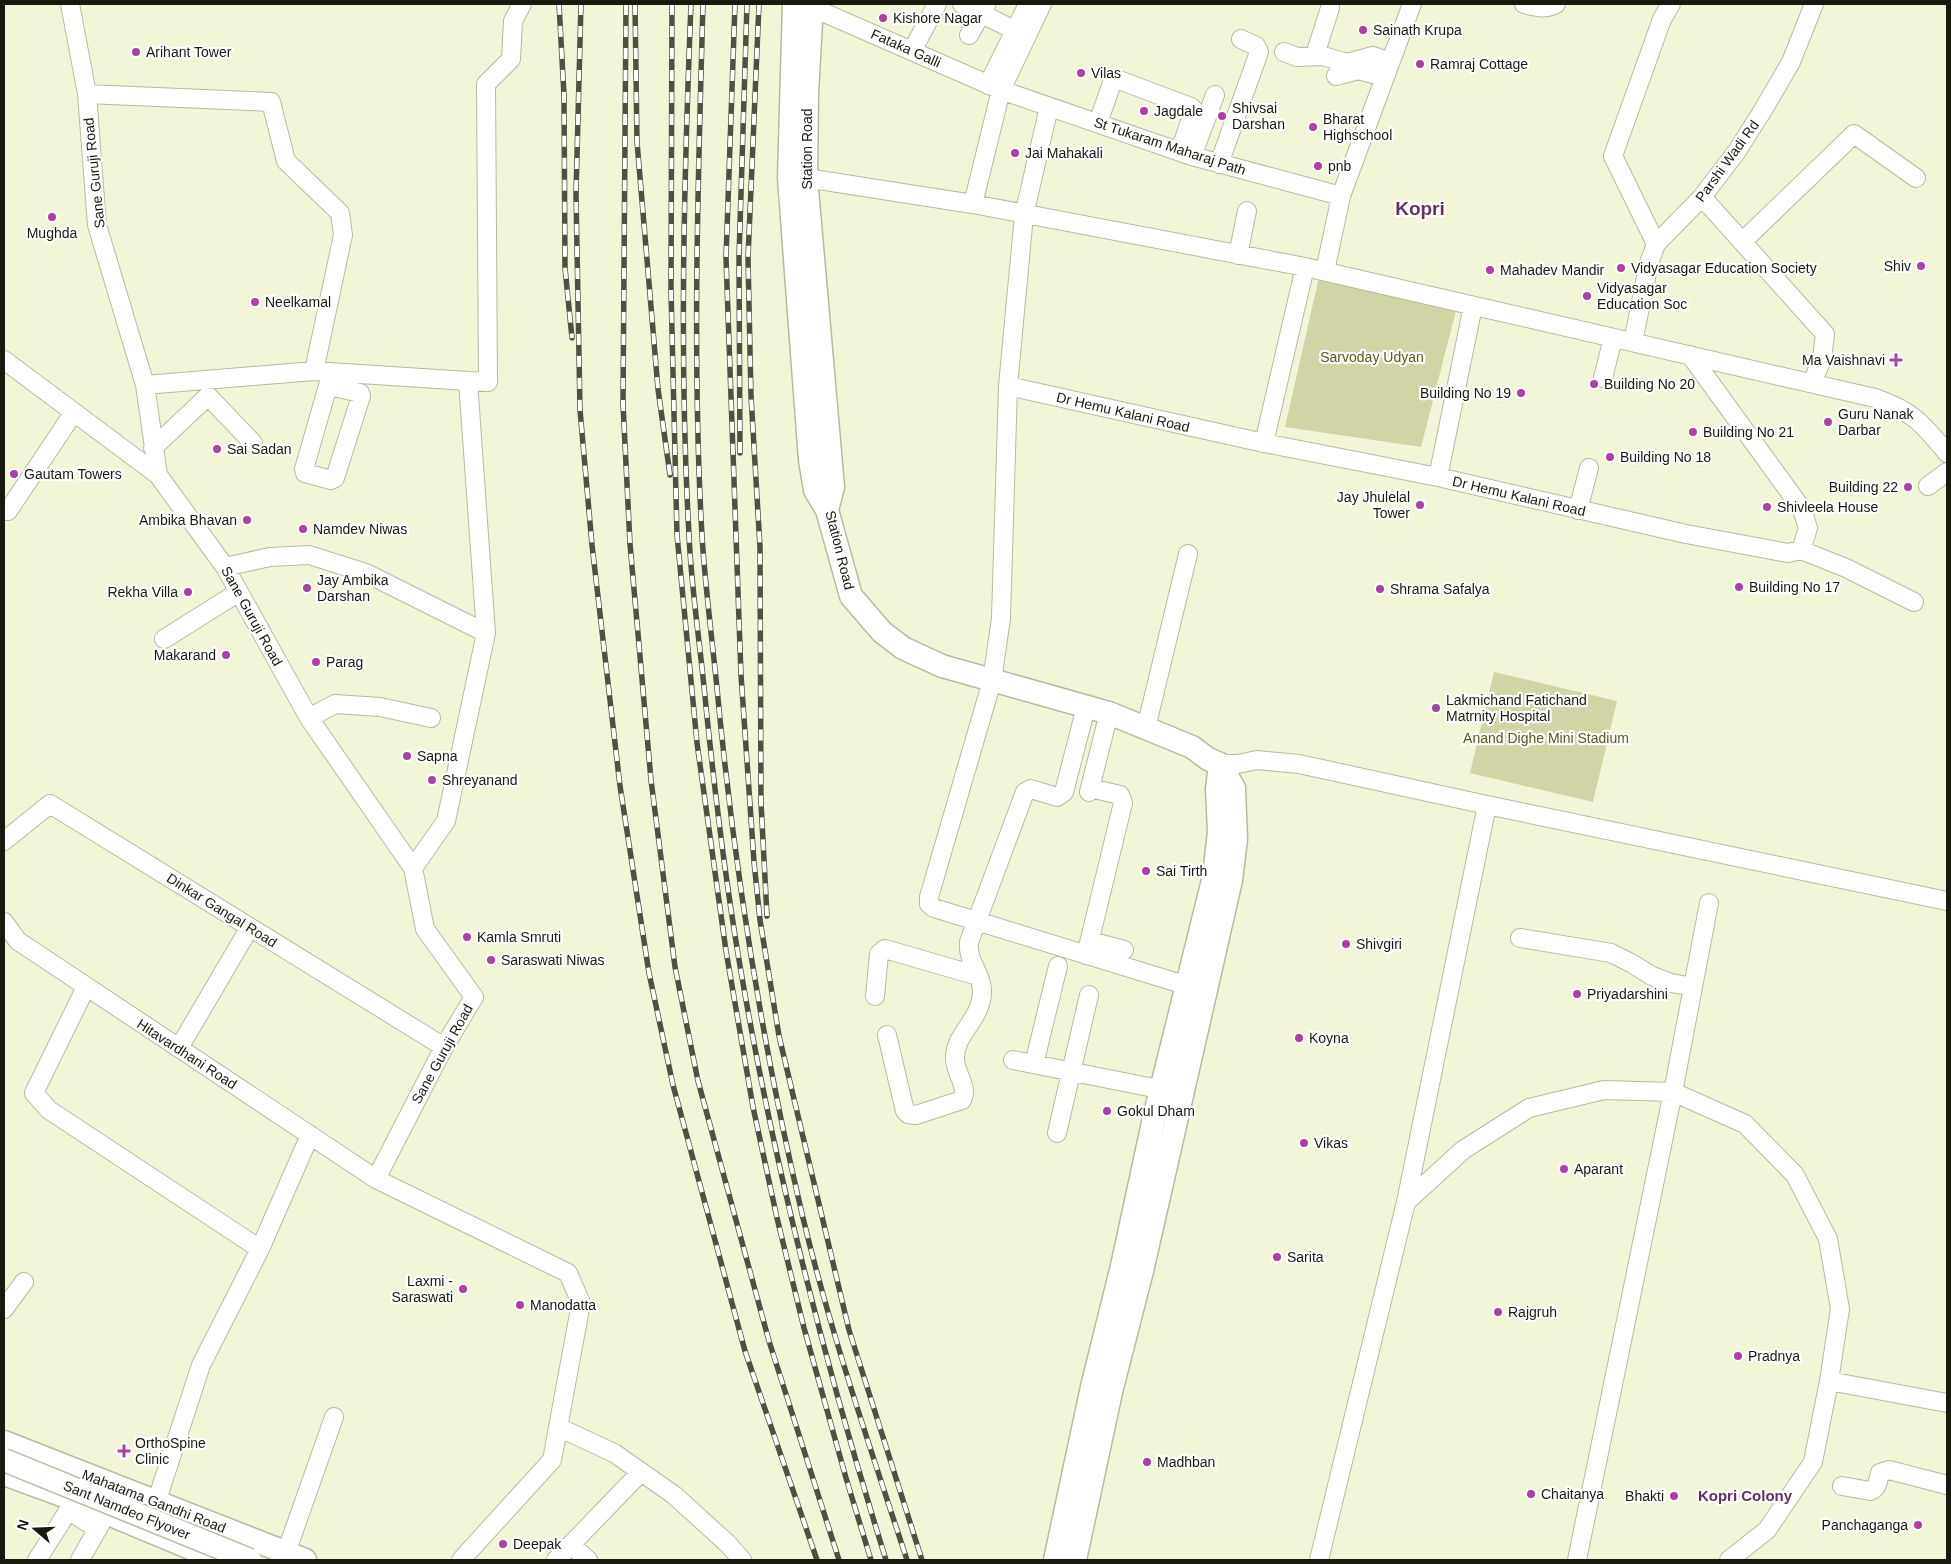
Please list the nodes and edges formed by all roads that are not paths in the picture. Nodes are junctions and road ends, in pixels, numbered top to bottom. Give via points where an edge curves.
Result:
1 (70, 4) edge
2 (522, 4) edge
3 (803, 4) edge
4 (937, 4) edge
5 (962, 4) edge
6 (1028, 4) edge
7 (1042, 4) edge
8 (1412, 4) edge
9 (1524, 4) edge
10 (1556, 4) edge
11 (1671, 4) edge
12 (1814, 4) edge
13 (1330, 8) dead end
14 (984, 9) edge
15 (1020, 34) junction
16 (970, 35) dead end
17 (1241, 39) dead end
18 (912, 51) junction
19 (1284, 52) dead end
20 (1314, 55) junction
21 (1388, 70) junction
22 (1106, 72) dead end
23 (1336, 76) dead end
24 (994, 87) junction
25 (87, 94) junction
26 (1215, 95) dead end
27 (1254, 95) dead end
28 (1050, 107) junction
29 (1092, 121) junction
30 (1186, 154) junction
31 (1224, 165) junction
32 (797, 178) junction
33 (1916, 178) dead end
34 (1341, 196) junction
35 (1702, 197) junction
36 (974, 204) junction
37 (1247, 211) dead end
38 (1024, 215) junction
39 (1742, 242) junction
40 (1656, 244) junction
41 (1238, 255) junction
42 (1304, 267) junction
43 (1325, 272) junction
44 (1473, 306) junction
45 (1613, 338) junction
46 (1633, 342) junction
47 (1690, 355) junction
48 (4, 360) edge
49 (314, 371) junction
50 (1603, 378) dead end
51 (331, 379) junction
52 (468, 381) junction
53 (1812, 383) junction
54 (145, 385) junction
55 (1008, 386) junction
56 (74, 412) junction
57 (253, 443) dead end
58 (1264, 443) junction
59 (153, 448) junction
60 (1947, 453) edge
61 (1589, 468) dead end
62 (1947, 472) edge
63 (158, 475) junction
64 (1438, 477) junction
65 (1928, 486) dead end
66 (1578, 510) junction
67 (4, 511) edge
68 (1801, 550) junction
69 (1188, 554) dead end
70 (225, 567) junction
71 (239, 592) junction
72 (1914, 602) dead end
73 (486, 633) junction
74 (164, 640) dead end
75 (992, 681) junction
76 (1086, 707) junction
77 (1109, 713) junction
78 (309, 718) junction
79 (431, 718) dead end
80 (1146, 728) junction
81 (1220, 764) junction
82 (1487, 806) junction
83 (4, 842) edge
84 (413, 868) junction
85 (1947, 901) edge
86 (1709, 903) dead end
87 (976, 921) junction
88 (4, 922) edge
89 (250, 927) junction
90 (1520, 938) dead end
91 (1088, 948) junction
92 (1124, 950) dead end
93 (1058, 966) dead end
94 (978, 976) junction
95 (86, 987) junction
96 (1693, 987) junction
97 (1196, 989) junction
98 (1089, 995) dead end
99 (875, 996) dead end
100 (886, 1035) dead end
101 (444, 1047) junction
102 (179, 1048) junction
103 (1013, 1060) dead end
104 (1034, 1064) junction
105 (1071, 1072) junction
106 (1171, 1092) junction
107 (1673, 1092) junction
108 (1057, 1133) dead end
109 (310, 1135) junction
110 (376, 1179) junction
111 (1406, 1202) junction
112 (260, 1249) junction
113 (24, 1282) dead end
114 (4, 1309) edge
115 (1829, 1381) junction
116 (1947, 1403) edge
117 (334, 1417) dead end
118 (558, 1427) junction
119 (4, 1442) edge
120 (4, 1460) edge
121 (641, 1472) junction
122 (4, 1474) edge
123 (1947, 1485) edge
124 (1842, 1486) dead end
125 (156, 1503) junction
126 (72, 1506) junction
127 (1074, 1515) junction
128 (102, 1522) junction
129 (152, 1533) junction
130 (571, 1545) junction
131 (296, 1556) edge
132 (37, 1560) edge
133 (80, 1560) edge
134 (219, 1560) edge
135 (250, 1560) edge
136 (461, 1560) edge
137 (556, 1560) edge
138 (588, 1560) edge
139 (742, 1560) edge
140 (1055, 1560) edge
141 (1076, 1560) edge
142 (1319, 1560) edge
143 (1577, 1560) edge
144 (1729, 1560) edge

1 - 25 street, Sane Guruji Road
2 - 52 street via 513,21 511,59 486,84 488,382
3 - 18 street, Fataka Galli
3 - 32 main road, Station Road
4 - 18 street
5 - 14 street
6 - 15 street
7 - 15 street
8 - 21 street
9 - 10 street via 1547,8
11 - 40 street via 1662,19 1613,156
12 - 35 street, Parshi Wadi Rd via 1791,62 1737,150
13 - 20 street
14 - 15 street
14 - 16 street
15 - 24 street
17 - 31 street via 1256,46 1259,52
18 - 24 street, Fataka Galli
19 - 20 street via 1297,56
20 - 21 street via 1347,63 1373,56
21 - 23 street via 1358,70
21 - 34 street
22 - 29 street
24 - 28 street, St Tukaram Maharaj Path
24 - 36 street
25 - 49 street via 271,102 286,161 340,213 343,235
25 - 54 street, Sane Guruji Road via 97,225
26 - 30 street
27 - 31 street
28 - 29 street, St Tukaram Maharaj Path
28 - 38 street
29 - 30 street, St Tukaram Maharaj Path
29 - 30 street via 1112,83 1119,80 1192,107
30 - 31 street, St Tukaram Maharaj Path
31 - 34 street, St Tukaram Maharaj Path
32 - 36 street
32 - 75 main road, Station Road via 814,381 833,487 828,510 851,596 882,632 904,648 942,666
33 - 39 street via 1854,134
34 - 43 street
35 - 39 street
35 - 40 street, Parshi Wadi Rd
36 - 38 street
37 - 41 street
38 - 41 street
38 - 55 street
39 - 53 street via 1825,334 1822,359
40 - 46 street, Parshi Wadi Rd
41 - 42 street
42 - 43 street
42 - 58 street
43 - 44 street
44 - 45 street
44 - 64 street
45 - 46 street
45 - 50 street
46 - 47 street
47 - 53 street
47 - 68 street via 1802,509 1808,528
48 - 56 street
49 - 51 street
49 - 54 street
51 - 51 street via 304,469 305,473 331,480 335,478 361,396
51 - 52 street
52 - 73 street
53 - 60 street via 1895,405 1914,416
54 - 59 street, Sane Guruji Road
55 - 58 street, Dr Hemu Kalani Road
55 - 75 street via 1001,618
56 - 63 street
56 - 67 street via 8,511
57 - 59 street via 208,396
58 - 64 street, Dr Hemu Kalani Road
59 - 63 street, Sane Guruji Road
61 - 66 street
62 - 65 street
63 - 70 street, Sane Guruji Road
64 - 66 street, Dr Hemu Kalani Road
66 - 68 street, Dr Hemu Kalani Road via 1788,554
68 - 72 street
69 - 80 street
70 - 71 street, Sane Guruji Road
70 - 73 street via 270,557 309,555 366,573
71 - 74 street
71 - 78 street, Sane Guruji Road
73 - 84 street via 446,821
75 - 76 main road, Station Road
75 - 87 street via 928,904
76 - 77 main road, Station Road
76 - 87 street via 1064,792 1057,797 1031,789 1024,792
77 - 80 main road, Station Road
77 - 91 street via 1090,790 1120,795 1123,803
78 - 79 street via 334,704 380,707
78 - 84 street, Sane Guruji Road
80 - 81 main road, Station Road via 1192,747
81 - 82 street via 1256,760 1299,764
81 - 97 main road via 1216,789 1222,878
82 - 85 street
82 - 111 street
83 - 89 street, Dinkar Gangal Road via 50,804
84 - 101 street, Sane Guruji Road via 425,929 474,997
86 - 96 street
87 - 91 street
87 - 94 street via 968,949
88 - 95 street, Hitavardhani Road via 18,942
89 - 101 street, Dinkar Gangal Road
89 - 102 street
90 - 96 street via 1611,953 1652,976
91 - 92 street
91 - 97 street
93 - 104 street
94 - 99 street via 885,949 879,954
94 - 100 street via 982,993 979,1012 961,1037 954,1061 965,1092 962,1100 916,1115 908,1114
95 - 102 street, Hitavardhani Road
95 - 112 street via 34,1093 49,1110
96 - 107 street
97 - 106 main road
98 - 105 street
101 - 110 street, Sane Guruji Road
102 - 109 street, Hitavardhani Road
103 - 104 street
104 - 105 street
105 - 106 street
105 - 108 street
106 - 127 main road
107 - 111 street via 1604,1090 1528,1108 1463,1150
107 - 115 street via 1745,1124 1795,1175 1828,1239 1840,1309
107 - 143 street
109 - 110 street, Hitavardhani Road
109 - 112 street
110 - 118 street, Hitavardhani Road via 568,1273 581,1303
111 - 142 street
112 - 125 street via 201,1365
113 - 114 street
115 - 116 street
115 - 144 street via 1813,1462 1767,1530
117 - 131 street
118 - 121 street via 614,1453
118 - 136 street, Hitavardhani Road via 552,1460
119 - 125 main road, Mahatama Gandhi Road
120 - 135 main road, Sant Namdeo Flyover, bridge
121 - 130 street
121 - 139 street via 674,1495
122 - 126 main road, Mahatama Gandhi Road
123 - 124 street via 1889,1470 1880,1473 1874,1490
125 - 129 street
125 - 131 main road, Mahatama Gandhi Road
126 - 128 main road, Mahatama Gandhi Road
126 - 132 street
127 - 140 main road
127 - 141 main road
128 - 129 main road, Mahatama Gandhi Road
128 - 133 street
129 - 134 main road, Mahatama Gandhi Road
130 - 137 street
130 - 138 street

